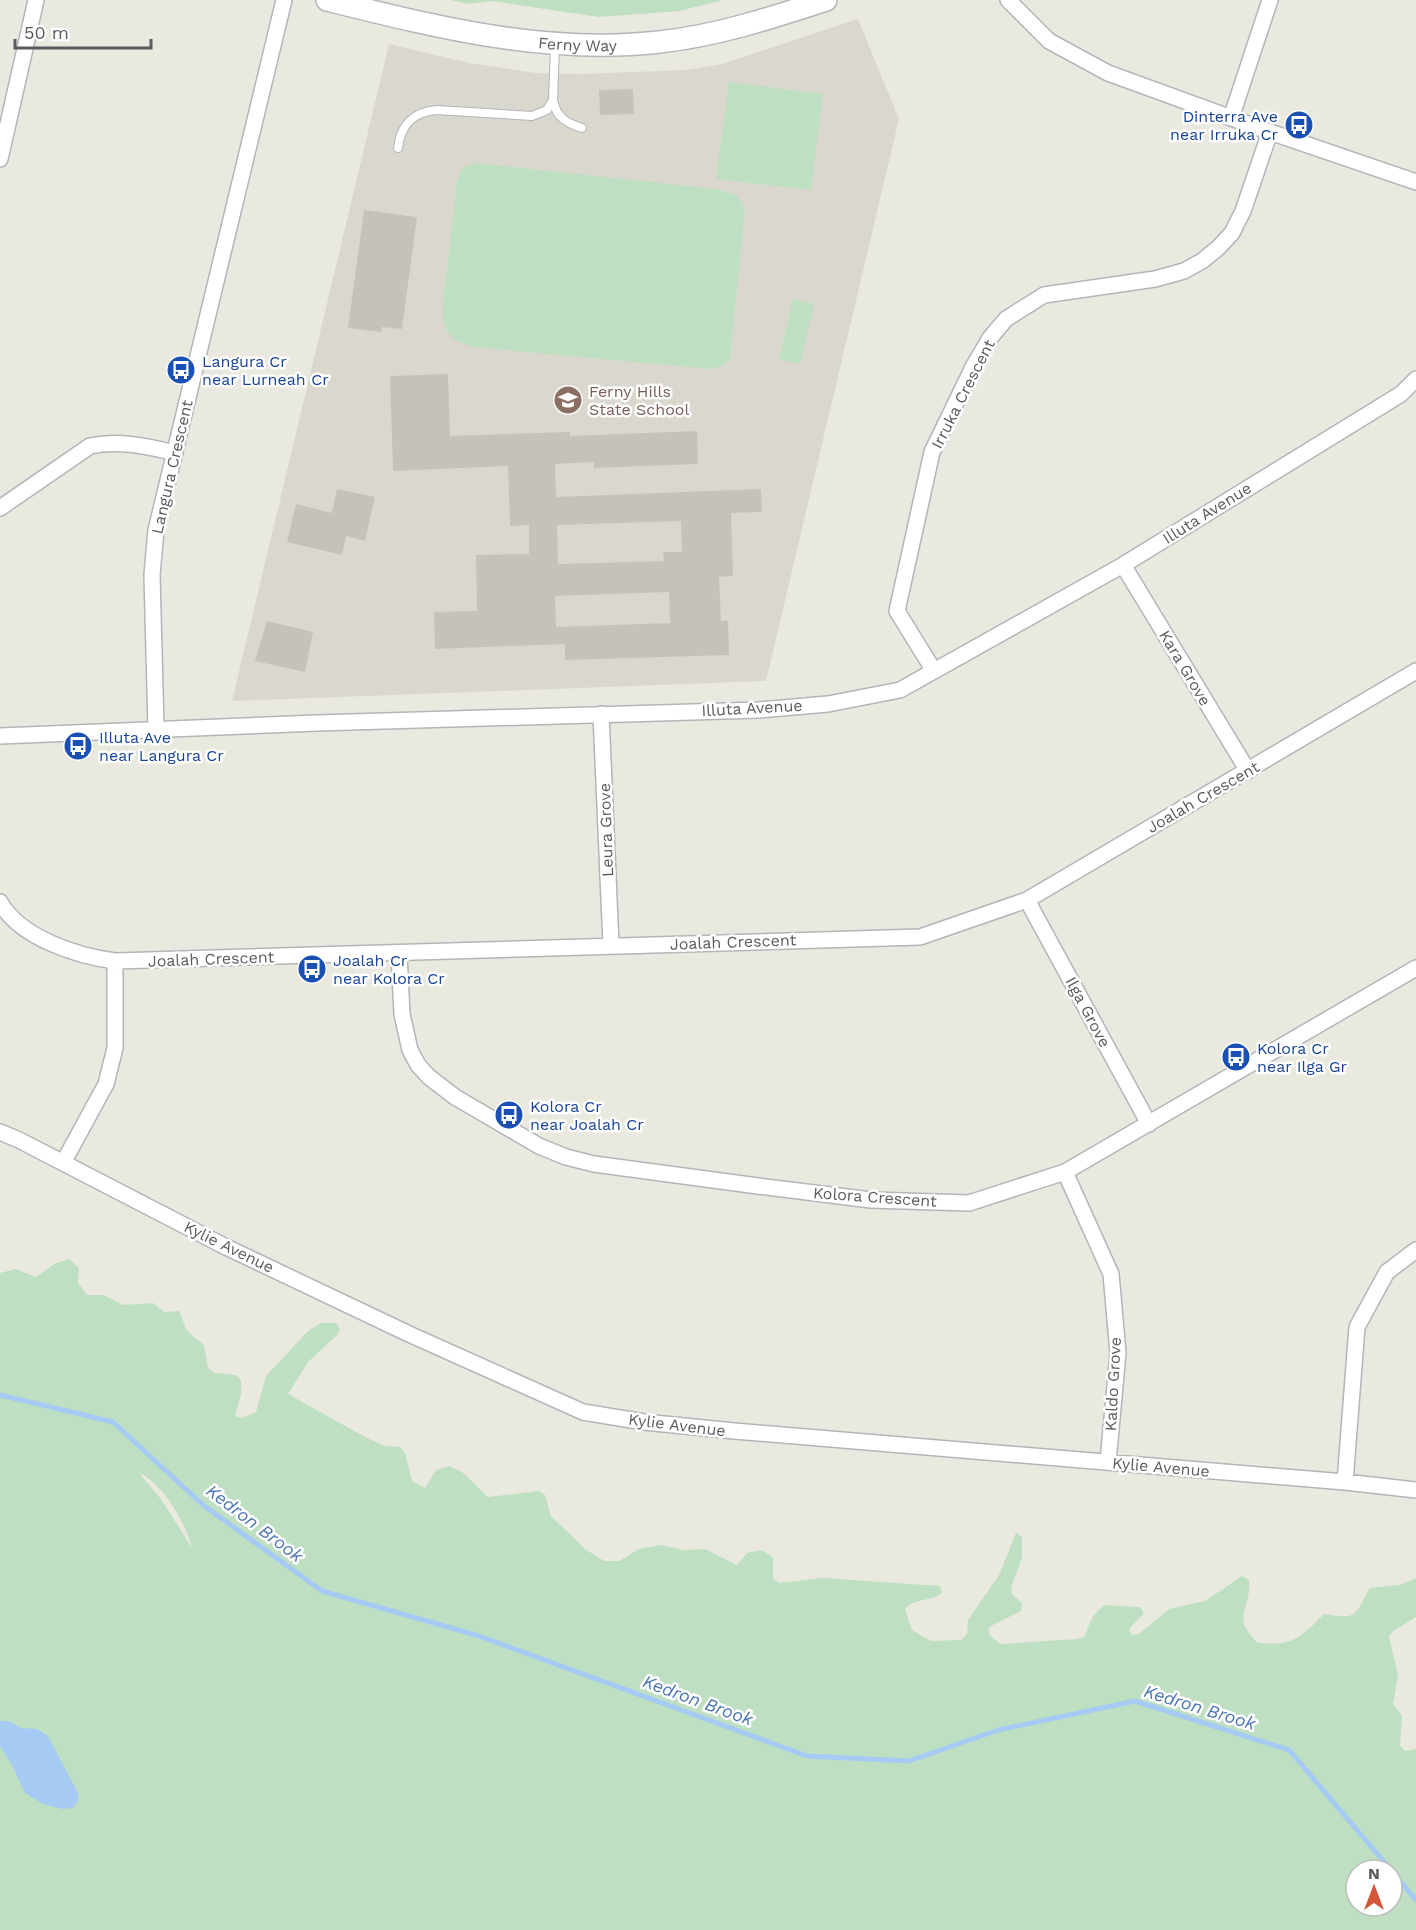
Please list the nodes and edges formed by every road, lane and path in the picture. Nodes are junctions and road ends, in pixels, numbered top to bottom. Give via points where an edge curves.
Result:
1 (36, 0) edge
2 (284, 0) edge
3 (327, 0) edge
4 (826, 0) edge
5 (1008, 0) edge
6 (1270, 0) edge
7 (555, 44) junction
8 (553, 100) junction
9 (1231, 118) junction
10 (582, 128) dead end
11 (1270, 132) junction
12 (398, 148) dead end
13 (0, 159) edge
14 (1416, 182) edge
15 (1416, 379) edge
16 (175, 453) junction
17 (0, 508) edge
18 (1123, 565) junction
19 (934, 671) junction
20 (1416, 671) edge
21 (601, 714) junction
22 (156, 729) junction
23 (0, 736) edge
24 (1248, 771) junction
25 (1027, 900) junction
26 (0, 902) edge
27 (611, 945) junction
28 (399, 954) junction
29 (115, 961) junction
30 (1416, 968) edge
31 (1149, 1124) junction
32 (0, 1132) edge
33 (63, 1163) junction
34 (1065, 1172) junction
35 (1416, 1250) edge
36 (1108, 1462) junction
37 (1345, 1482) junction
38 (1416, 1490) edge

1 - 13 street
2 - 16 street, Langura Crescent
3 - 7 street, Ferny Way via 483,36
4 - 7 street, Ferny Way via 723,31 681,39 602,46
5 - 9 street via 1049,41 1108,73
6 - 9 street
7 - 8 lane
8 - 10 lane via 562,119
8 - 12 lane via 547,110 532,116 427,111 409,120 402,129
9 - 11 street
11 - 14 street
11 - 19 street, Irruka Crescent via 1232,233 1202,261 1155,279 1044,295 1006,319 990,338 932,452 897,611
15 - 18 street, Illuta Avenue via 1401,394
16 - 17 street via 123,443 90,446
16 - 22 street, Langura Crescent via 153,551
18 - 19 street, Illuta Avenue
18 - 24 street, Kara Grove
19 - 21 street, Illuta Avenue via 900,690 828,704
20 - 24 street, Joalah Crescent
21 - 22 street, Illuta Avenue
21 - 27 street, Leura Grove
22 - 23 street, Illuta Avenue
24 - 25 street, Joalah Crescent
25 - 27 street, Joalah Crescent via 920,937
25 - 31 street, Ilga Grove
26 - 29 street, Joalah Crescent via 25,927 51,943 91,958
27 - 28 street, Joalah Crescent
28 - 29 street, Joalah Crescent
28 - 34 street, Kolora Crescent via 402,1014 410,1050 418,1065 455,1097 493,1121 566,1157 594,1164 871,1200 969,1203
29 - 33 street via 115,1048 106,1084
30 - 31 street, Kolora Crescent
31 - 34 street, Kolora Crescent
32 - 33 street, Kylie Avenue
33 - 36 street, Kylie Avenue via 257,1262 583,1412 723,1430
34 - 36 street, Kaldo Grove via 1111,1274 1118,1353
35 - 37 street via 1387,1272 1357,1327
36 - 37 street, Kylie Avenue
37 - 38 street, Kylie Avenue

